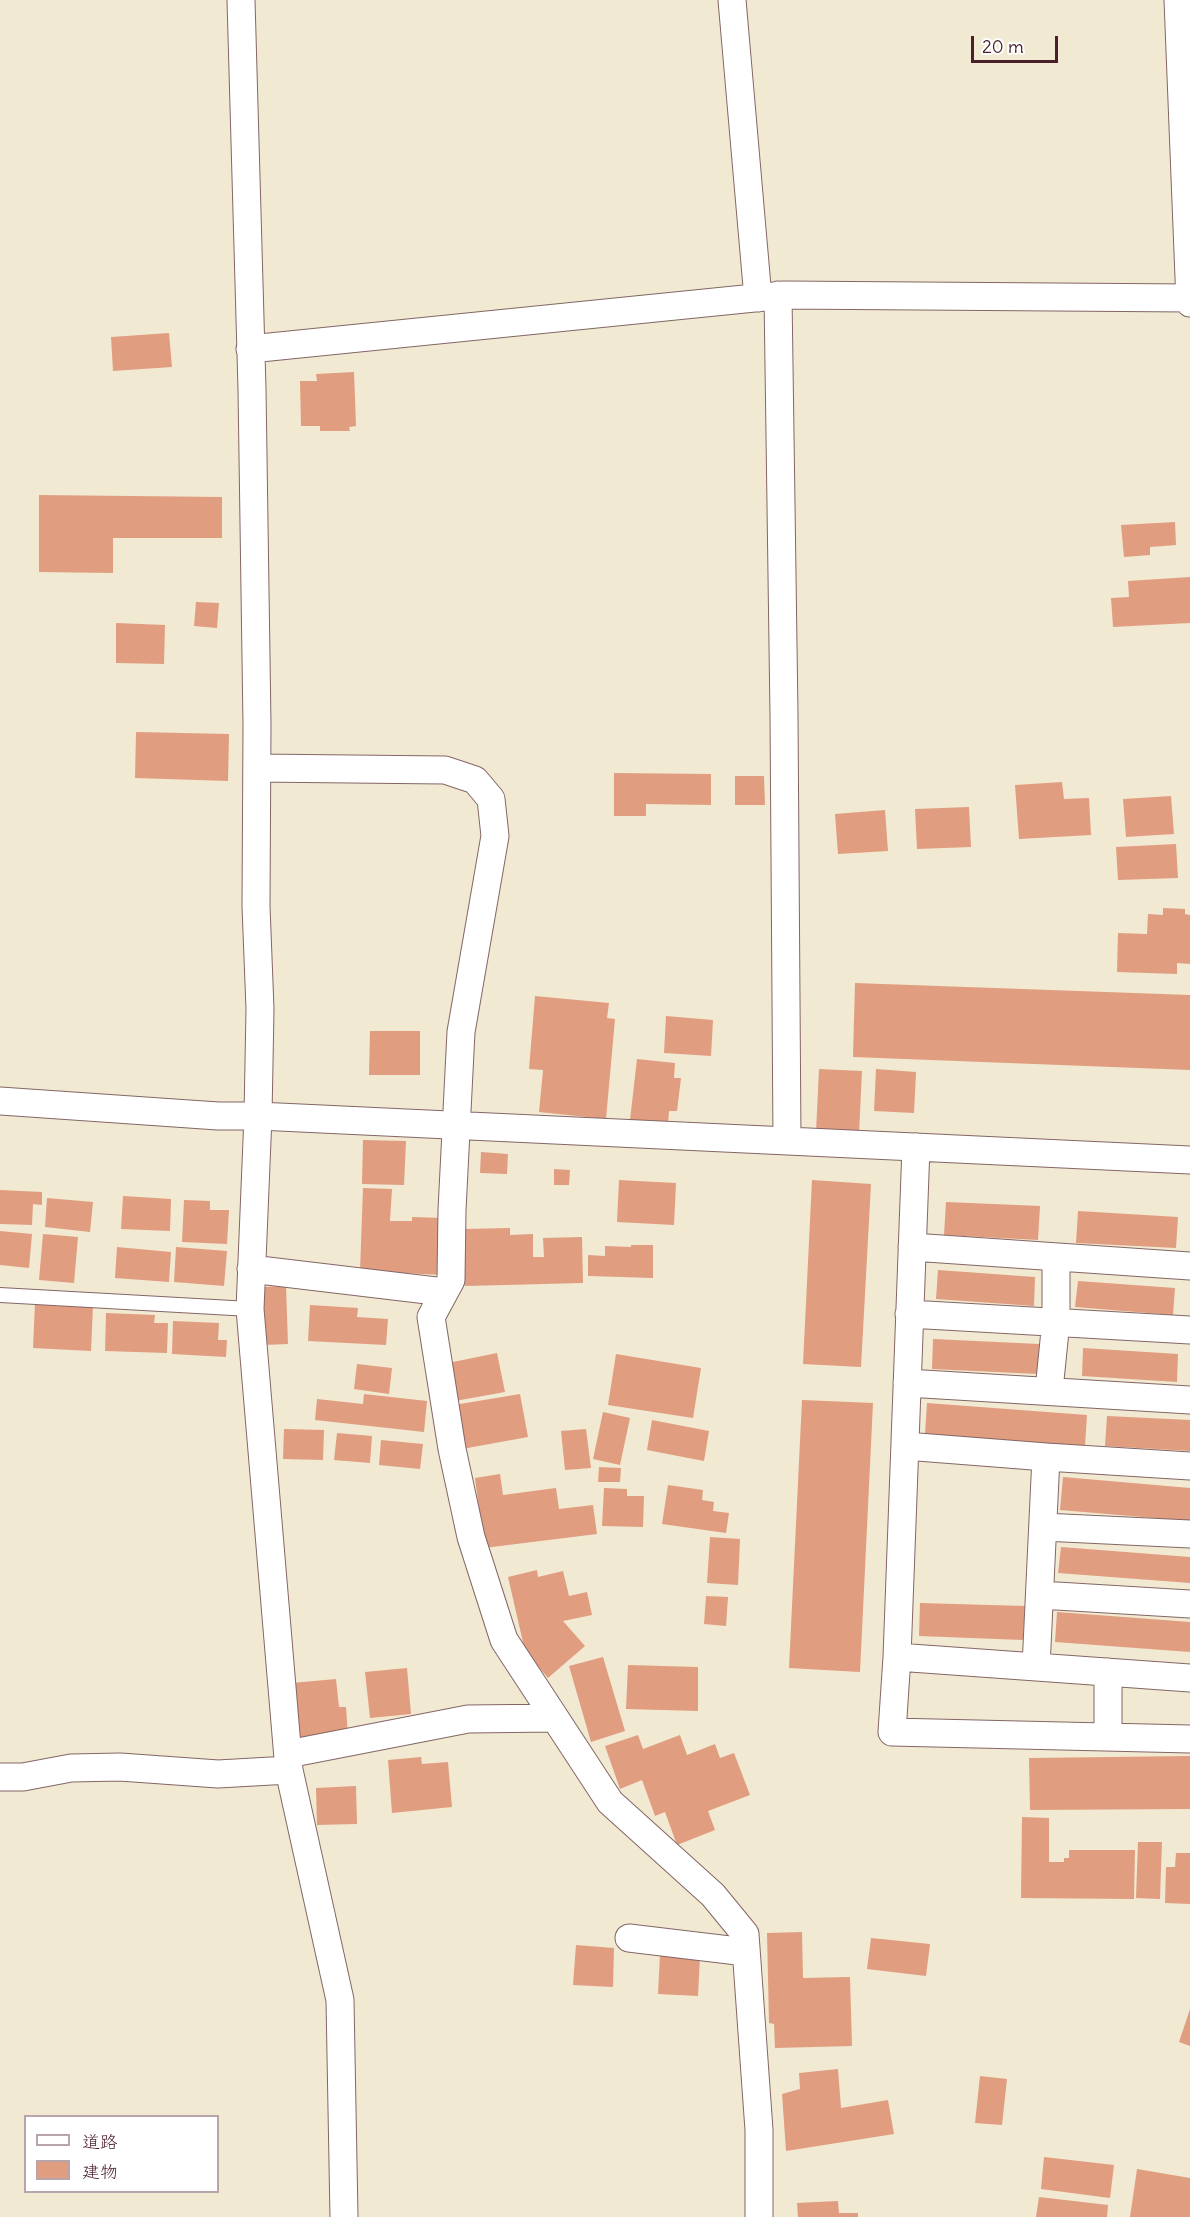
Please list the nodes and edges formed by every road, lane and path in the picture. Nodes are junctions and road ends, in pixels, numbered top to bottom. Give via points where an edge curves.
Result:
1 (241, 0) edge
2 (732, 0) edge
3 (1178, 0) edge
4 (1189, 293) edge
5 (768, 297) junction
6 (250, 349) junction
7 (257, 768) junction
8 (0, 1101) edge
9 (258, 1116) junction
10 (455, 1125) junction
11 (787, 1141) junction
12 (916, 1147) junction
13 (1190, 1160) edge
14 (912, 1246) junction
15 (1056, 1257) junction
16 (1190, 1266) edge
17 (252, 1269) junction
18 (444, 1292) junction
19 (0, 1295) edge
20 (250, 1309) junction
21 (909, 1314) junction
22 (1056, 1321) junction
23 (1190, 1330) edge
24 (907, 1383) junction
25 (1049, 1390) junction
26 (1190, 1400) edge
27 (905, 1446) junction
28 (1046, 1456) junction
29 (1190, 1466) edge
30 (1043, 1527) junction
31 (1190, 1534) edge
32 (1040, 1595) junction
33 (1190, 1604) edge
34 (897, 1657) junction
35 (1036, 1667) junction
36 (1108, 1672) junction
37 (1190, 1678) edge
38 (555, 1718) junction
39 (1108, 1737) junction
40 (1190, 1739) edge
41 (288, 1762) junction
42 (0, 1777) edge
43 (629, 1938) dead end
44 (746, 1952) junction
45 (344, 2217) edge
46 (759, 2217) edge

1 - 6 street
2 - 5 street
3 - 4 street
4 - 5 street
5 - 6 street
5 - 11 street via 784,715
6 - 7 street
7 - 9 street
7 - 10 street via 445,770 475,780 491,799 495,836 461,1032
8 - 9 street
9 - 10 street
9 - 17 street
10 - 11 street
10 - 18 street via 451,1280
11 - 12 street
12 - 13 street
12 - 14 street
14 - 15 street
14 - 21 street
15 - 16 street
15 - 22 street
17 - 18 street
17 - 20 street
18 - 38 street via 431,1317 471,1537 504,1640
19 - 20 lane
20 - 41 street
21 - 22 street
21 - 24 street
22 - 23 street
22 - 25 street
24 - 25 street
24 - 27 street
25 - 26 street
27 - 28 street
27 - 34 street
28 - 29 street
28 - 30 street
30 - 31 street
30 - 32 street
32 - 33 street
32 - 35 street
34 - 35 street
34 - 39 street via 892,1732
35 - 36 street
36 - 37 street
36 - 39 street
38 - 41 street via 468,1719
38 - 44 street via 610,1802 713,1895 745,1934
39 - 40 street
41 - 42 street via 218,1774 81,1767
41 - 45 street via 340,2000
43 - 44 street
44 - 46 street via 759,2130

